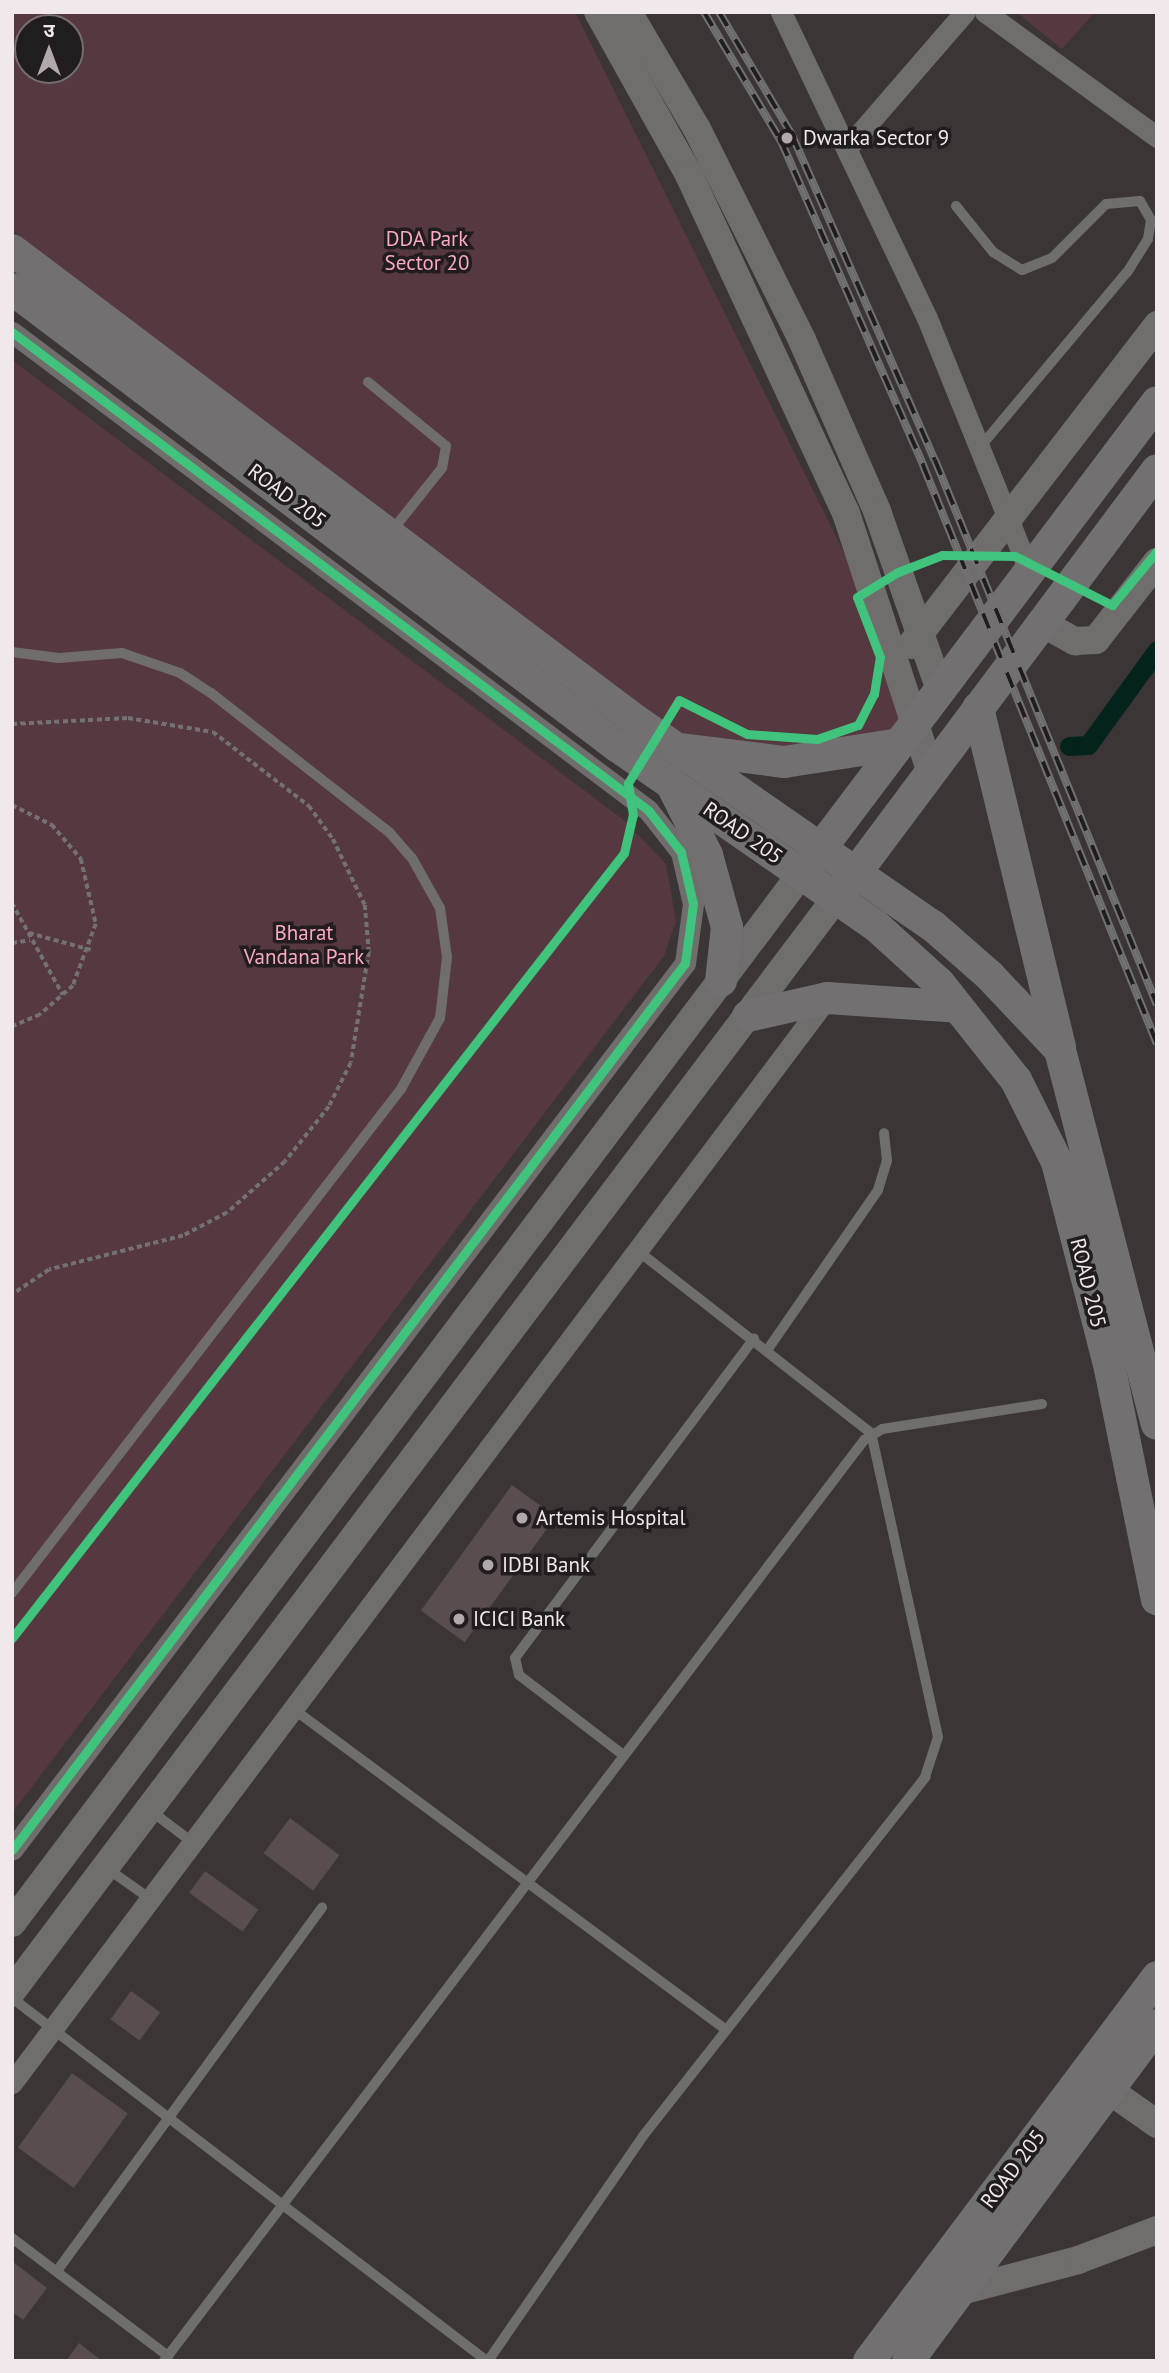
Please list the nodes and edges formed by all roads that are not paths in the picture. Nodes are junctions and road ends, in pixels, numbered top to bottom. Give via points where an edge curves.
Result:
1 (598, 12) edge
2 (628, 12) edge
3 (781, 12) edge
4 (965, 12) edge
5 (985, 12) edge
6 (1156, 134) edge
7 (847, 148) junction
8 (956, 206) dead end
9 (12, 250) edge
10 (12, 289) edge
11 (1157, 325) edge
12 (12, 332) edge
13 (368, 382) dead end
14 (1157, 402) edge
15 (982, 445) junction
16 (1157, 470) edge
17 (1011, 522) junction
18 (389, 534) junction
19 (1157, 562) edge
20 (1029, 570) junction
21 (1042, 623) junction
22 (920, 636) junction
23 (12, 652) edge
24 (897, 659) junction
25 (939, 687) junction
26 (978, 708) junction
27 (907, 734) junction
28 (676, 749) junction
29 (931, 773) junction
30 (671, 783) junction
31 (820, 849) junction
32 (856, 873) junction
33 (802, 874) junction
34 (836, 898) junction
35 (720, 981) junction
36 (827, 998) junction
37 (958, 1007) junction
38 (748, 1016) junction
39 (1060, 1050) junction
40 (884, 1133) dead end
41 (638, 1251) junction
42 (754, 1339) junction
43 (768, 1349) junction
44 (1042, 1404) dead end
45 (1157, 1424) edge
46 (872, 1433) junction
47 (12, 1593) edge
48 (1157, 1599) edge
49 (292, 1708) junction
50 (622, 1754) junction
51 (149, 1809) junction
52 (192, 1842) junction
53 (12, 1850) edge
54 (106, 1867) junction
55 (531, 1881) junction
56 (149, 1898) junction
57 (322, 1907) dead end
58 (12, 1923) edge
59 (1157, 1977) edge
60 (12, 1991) edge
61 (12, 1998) edge
62 (1157, 2025) edge
63 (52, 2029) junction
64 (725, 2029) junction
65 (1096, 2082) junction
66 (12, 2083) edge
67 (169, 2118) junction
68 (1157, 2124) edge
69 (285, 2206) junction
70 (1157, 2230) edge
71 (12, 2238) edge
72 (57, 2271) junction
73 (961, 2291) junction
74 (166, 2358) edge
75 (487, 2361) edge
76 (869, 2361) edge
77 (908, 2361) edge

1 - 24 street via 689,175 828,475
2 - 22 street via 761,254 877,512
3 - 7 street
4 - 7 street
5 - 6 street
7 - 15 street
8 - 15 lane via 993,252 1022,270 1052,258 1106,204 1140,201 1151,220 1148,239 1127,272
9 - 18 main road, ROAD 205
10 - 30 main road, ROAD 205
11 - 17 street
12 - 53 street via 648,810 681,852 693,904 685,963
13 - 18 lane via 446,446 443,468
14 - 20 main road
15 - 17 street
16 - 21 main road
17 - 20 street
17 - 22 street
18 - 28 main road, ROAD 205
19 - 21 street via 1096,640 1075,641
20 - 25 main road
21 - 26 main road
22 - 24 street
22 - 25 street
23 - 47 lane via 59,658 122,653 180,673 211,693 405,849 440,908 447,957 440,1018 401,1089
24 - 27 street
25 - 27 main road
26 - 29 main road
26 - 39 main road
27 - 28 main road via 784,762
27 - 29 street
27 - 31 main road
28 - 31 main road, ROAD 205
29 - 32 main road
30 - 33 main road, ROAD 205
30 - 35 main road via 708,855 727,926
31 - 32 main road, ROAD 205
31 - 33 main road
32 - 34 main road
32 - 39 main road, ROAD 205 via 961,951
33 - 34 main road, ROAD 205
33 - 35 street
34 - 37 main road, ROAD 205 via 875,925
34 - 38 street
35 - 58 street
36 - 37 main road
36 - 38 main road
36 - 41 street
37 - 48 main road, ROAD 205 via 1016,1080 1057,1162 1110,1369
38 - 51 street
39 - 45 main road, ROAD 205
40 - 43 lane via 887,1160 878,1190
41 - 42 lane
41 - 49 street
42 - 43 lane
42 - 50 lane via 514,1658 519,1675
43 - 46 lane
44 - 46 lane
46 - 50 lane
46 - 64 lane via 935,1720 933,1763
49 - 52 street
49 - 55 lane
50 - 55 lane
51 - 52 lane
51 - 54 street
52 - 56 street
54 - 56 lane
54 - 60 street
55 - 64 lane
55 - 69 lane
56 - 63 street
57 - 67 lane
59 - 65 main road, ROAD 205
61 - 63 lane
62 - 65 main road, ROAD 205
63 - 66 street
63 - 67 lane
64 - 75 lane via 643,2136
65 - 68 street
65 - 73 main road, ROAD 205
65 - 76 main road, ROAD 205
67 - 69 lane
67 - 72 lane
69 - 74 lane
69 - 75 lane
70 - 73 street via 1078,2260
71 - 72 lane
72 - 74 lane
73 - 77 main road, ROAD 205

